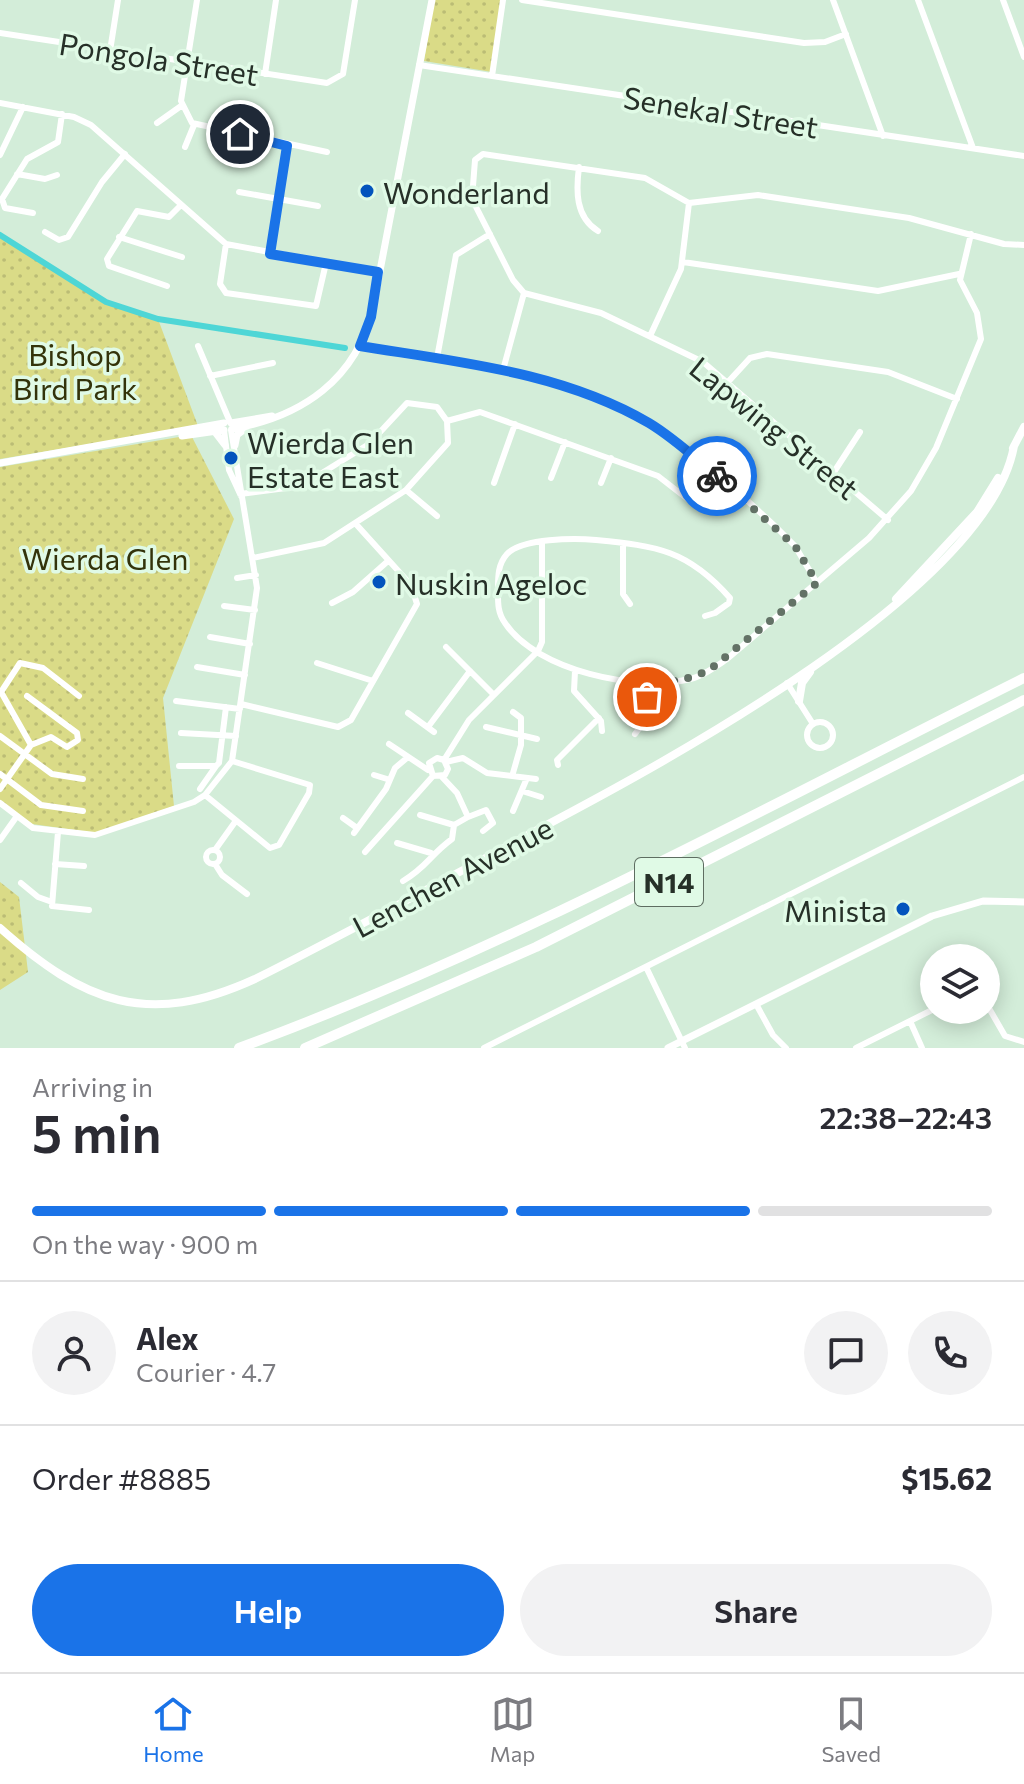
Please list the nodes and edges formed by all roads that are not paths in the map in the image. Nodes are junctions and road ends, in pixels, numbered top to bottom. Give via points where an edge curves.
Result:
1 (118, 0) edge
2 (197, 0) edge
3 (276, 0) edge
4 (355, 0) edge
5 (432, 0) edge
6 (503, 0) edge
7 (522, 0) edge
8 (833, 0) edge
9 (918, 0) edge
10 (1003, 0) edge
11 (0, 33) edge
12 (846, 34) junction
13 (110, 51) junction
14 (1024, 57) edge
15 (188, 62) junction
16 (419, 65) junction
17 (265, 74) junction
18 (492, 76) junction
19 (0, 103) edge
20 (181, 106) junction
21 (23, 107) junction
22 (62, 114) junction
23 (157, 123) dead end
24 (194, 125) junction
25 (883, 136) junction
26 (287, 146) junction
27 (185, 147) dead end
28 (973, 148) junction
29 (327, 152) dead end
30 (125, 154) junction
31 (0, 155) edge
32 (1024, 156) edge
33 (579, 167) junction
34 (17, 174) junction
35 (57, 175) dead end
36 (239, 192) dead end
37 (278, 200) junction
38 (689, 203) junction
39 (181, 205) junction
40 (318, 206) dead end
41 (33, 213) dead end
42 (598, 231) dead end
43 (45, 232) dead end
44 (490, 234) junction
45 (971, 234) junction
46 (119, 237) junction
47 (226, 244) junction
48 (1024, 245) edge
49 (270, 254) junction
50 (182, 257) dead end
51 (683, 262) junction
52 (326, 263) junction
53 (378, 272) junction
54 (959, 274) junction
55 (167, 286) dead end
56 (524, 293) junction
57 (650, 336) junction
58 (198, 346) dead end
59 (360, 346) junction
60 (437, 358) junction
61 (273, 363) dead end
62 (503, 370) junction
63 (210, 376) junction
64 (728, 382) junction
65 (957, 399) junction
66 (290, 412) junction
67 (447, 421) junction
68 (515, 424) junction
69 (250, 426) junction
70 (226, 427) junction
71 (1024, 427) edge
72 (860, 432) dead end
73 (147, 439) junction
74 (565, 442) junction
75 (235, 447) junction
76 (226, 448) junction
77 (611, 458) junction
78 (0, 463) edge
79 (834, 472) junction
80 (551, 478) dead end
81 (494, 483) dead end
82 (601, 483) dead end
83 (406, 490) junction
84 (242, 495) junction
85 (694, 504) dead end
86 (437, 516) dead end
87 (888, 520) junction
88 (355, 523) junction
89 (542, 541) junction
90 (623, 543) junction
91 (253, 558) junction
92 (388, 561) junction
93 (256, 575) junction
94 (237, 578) dead end
95 (817, 583) junction
96 (332, 603) dead end
97 (630, 604) dead end
98 (224, 606) dead end
99 (255, 610) junction
100 (705, 616) dead end
101 (210, 637) dead end
102 (542, 642) junction
103 (250, 644) junction
104 (530, 645) junction
105 (446, 647) dead end
106 (538, 651) junction
107 (317, 663) dead end
108 (197, 667) dead end
109 (813, 668) junction
110 (470, 671) junction
111 (575, 671) junction
112 (245, 675) junction
113 (1024, 678) edge
114 (373, 681) junction
115 (646, 681) junction
116 (675, 681) junction
117 (787, 683) junction
118 (494, 695) junction
119 (27, 696) dead end
120 (79, 696) dead end
121 (1024, 700) edge
122 (176, 701) dead end
123 (799, 701) junction
124 (241, 706) junction
125 (674, 706) dead end
126 (226, 707) junction
127 (513, 712) dead end
128 (408, 713) dead end
129 (599, 718) junction
130 (653, 722) dead end
131 (813, 724) junction
132 (486, 727) dead end
133 (602, 731) dead end
134 (181, 733) dead end
135 (635, 734) dead end
136 (225, 735) junction
137 (0, 736) edge
138 (236, 736) junction
139 (520, 736) junction
140 (537, 739) dead end
141 (389, 744) dead end
142 (31, 745) junction
143 (24, 755) junction
144 (408, 757) junction
145 (232, 761) junction
146 (445, 761) junction
147 (558, 765) dead end
148 (179, 766) dead end
149 (216, 766) junction
150 (430, 773) junction
151 (513, 773) junction
152 (0, 774) edge
153 (374, 775) dead end
154 (442, 777) junction
155 (1024, 777) edge
156 (527, 778) junction
157 (83, 779) dead end
158 (387, 779) junction
159 (536, 779) dead end
160 (7, 780) junction
161 (0, 789) edge
162 (522, 791) junction
163 (203, 792) junction
164 (541, 797) dead end
165 (0, 803) edge
166 (83, 811) dead end
167 (513, 811) dead end
168 (420, 815) dead end
169 (17, 816) junction
170 (468, 817) junction
171 (343, 818) dead end
172 (235, 822) junction
173 (454, 825) junction
174 (483, 831) dead end
175 (58, 832) junction
176 (0, 840) edge
177 (397, 843) dead end
178 (365, 852) dead end
179 (431, 853) junction
180 (55, 864) junction
181 (84, 866) dead end
182 (403, 881) dead end
183 (21, 883) dead end
184 (247, 894) dead end
185 (52, 902) junction
186 (1024, 904) edge
187 (89, 910) dead end
188 (0, 928) edge
189 (646, 967) junction
190 (756, 1004) junction
191 (920, 1016) edge
192 (910, 1021) junction
193 (998, 1024) edge
194 (1024, 1042) edge
195 (684, 1044) edge
196 (239, 1048) edge
197 (305, 1048) edge
198 (484, 1048) edge
199 (668, 1048) edge
200 (786, 1048) edge
201 (856, 1048) edge
202 (922, 1048) edge

1 - 13 street
2 - 15 street
3 - 17 street
4 - 17 street, Pongola Street via 343,74 333,83
5 - 16 street
6 - 18 street
7 - 12 street via 804,43
8 - 12 street
9 - 28 street
10 - 14 street
11 - 13 street, Pongola Street
12 - 25 street
13 - 15 street, Pongola Street
15 - 17 street, Pongola Street
15 - 20 street
16 - 18 street, Senekal Street
16 - 53 street
18 - 25 street, Senekal Street
19 - 21 street
20 - 23 street
20 - 24 street
21 - 22 street
21 - 31 street
22 - 30 street via 91,125
22 - 34 street via 58,142 30,157
24 - 26 street
24 - 27 street
25 - 28 street, Senekal Street
26 - 29 street
26 - 37 street
28 - 32 street, Senekal Street
30 - 39 street
30 - 43 street via 68,237 59,240
33 - 38 street via 650,179
33 - 42 street via 577,200
33 - 44 street via 488,154 475,160 471,192
34 - 35 street via 45,179
34 - 41 street via 2,205
36 - 37 street
37 - 40 street
37 - 49 street
38 - 45 street via 758,195 909,218
38 - 51 street
39 - 46 street via 169,217 137,211
39 - 47 street
44 - 56 street
44 - 60 street via 456,255
45 - 48 street
45 - 54 street
46 - 50 street
46 - 55 street via 107,264
47 - 49 street
47 - 52 street via 220,284 226,293 316,306
49 - 52 street
51 - 54 street via 868,290
51 - 57 street
52 - 53 street
53 - 59 street
54 - 65 street via 982,335
56 - 57 street, Lapwing Street via 601,313
56 - 62 street
57 - 64 street, Lapwing Street via 698,359
58 - 63 street
59 - 60 street
59 - 66 street via 335,380
60 - 62 street
61 - 63 street
62 - 95 street via 571,387 661,430 791,542
63 - 70 street
64 - 65 street via 750,358 767,354 888,372
64 - 79 street, Lapwing Street
65 - 87 street via 924,469
66 - 69 street
66 - 70 street
67 - 68 street via 477,411
67 - 83 street via 448,443
67 - 84 street via 437,407 407,403 369,444 301,486
68 - 74 street
68 - 81 street
69 - 70 street
69 - 75 street via 239,433
70 - 73 street
70 - 73 street
70 - 75 street
70 - 76 street
71 - 109 main road, Lenchen Avenue via 995,495 972,527 913,590
72 - 79 street
73 - 78 street
74 - 77 street
74 - 80 street
75 - 76 street
75 - 84 street
76 - 84 street
77 - 82 street
77 - 85 street via 658,476
79 - 87 street, Lapwing Street
83 - 86 street
83 - 88 street
84 - 91 street
87 - 95 street
88 - 91 street via 315,546
88 - 92 street
89 - 90 street
89 - 102 street
89 - 104 street via 507,554 498,573 499,614
90 - 97 street via 623,594
90 - 100 street via 678,554 707,573 731,600
91 - 93 street
92 - 96 street
92 - 114 street via 411,585 417,604
93 - 94 street
93 - 99 street
95 - 116 street via 727,659 693,679
98 - 99 street
99 - 103 street
101 - 103 street
102 - 104 street
102 - 106 street
103 - 112 street
104 - 106 street
105 - 110 street
106 - 111 street
106 - 118 street
107 - 114 street
108 - 112 street
109 - 117 main road, Lenchen Avenue
109 - 123 main road via 802,683
110 - 118 street
110 - 128 street via 431,730
111 - 115 street
111 - 129 street via 574,691
112 - 124 street
113 - 196 highway, N14 via 578,902
114 - 124 street via 351,720 338,727
115 - 116 street
115 - 130 street
115 - 135 street via 644,722
116 - 125 street
117 - 123 street
117 - 188 main road, Lenchen Avenue via 596,800 296,958 207,998 153,1004 97,994 60,978
118 - 146 street via 469,720
119 - 142 street via 78,735 71,747 51,737
120 - 142 street via 45,669 20,663 1,692
121 - 197 highway, N14 via 536,947
122 - 126 street
123 - 131 street
124 - 126 street
124 - 138 street
126 - 136 street
127 - 139 street via 521,717
129 - 133 street
129 - 147 street via 557,760
131 - 131 street via 823,722 831,728 828,746 809,743 807,732
132 - 139 street
134 - 136 street
136 - 138 street
136 - 149 street
137 - 143 street
138 - 145 street
139 - 140 street
139 - 151 street
141 - 144 street
142 - 143 street
143 - 157 street via 52,774
143 - 160 street
144 - 150 street
144 - 158 street
145 - 163 street
145 - 172 street via 310,787 276,848
146 - 150 street via 434,759
146 - 151 street via 465,758 487,773
146 - 154 street via 448,769
148 - 149 street
149 - 163 street
150 - 154 street
150 - 178 street
151 - 156 street
152 - 160 street
153 - 158 street
154 - 170 street
155 - 189 street
156 - 159 street
156 - 162 street
158 - 171 street via 386,789 355,830
160 - 161 street
160 - 166 street via 41,805
162 - 164 street
162 - 167 street
163 - 172 street
163 - 175 street via 102,833
165 - 169 street
168 - 173 street
169 - 175 street via 33,828
169 - 176 street
170 - 173 street
170 - 174 street via 486,810 493,823
172 - 184 street via 215,850 220,857 215,864
173 - 179 street via 451,840
175 - 180 street
177 - 179 street
179 - 182 street via 426,868
180 - 181 street
180 - 185 street
183 - 185 street
185 - 187 street via 56,908
186 - 190 street via 969,905 932,916
189 - 195 street
189 - 198 street
190 - 195 street
190 - 200 street
191 - 192 street
192 - 201 street
192 - 202 street
193 - 194 street via 1005,1036
195 - 199 street

